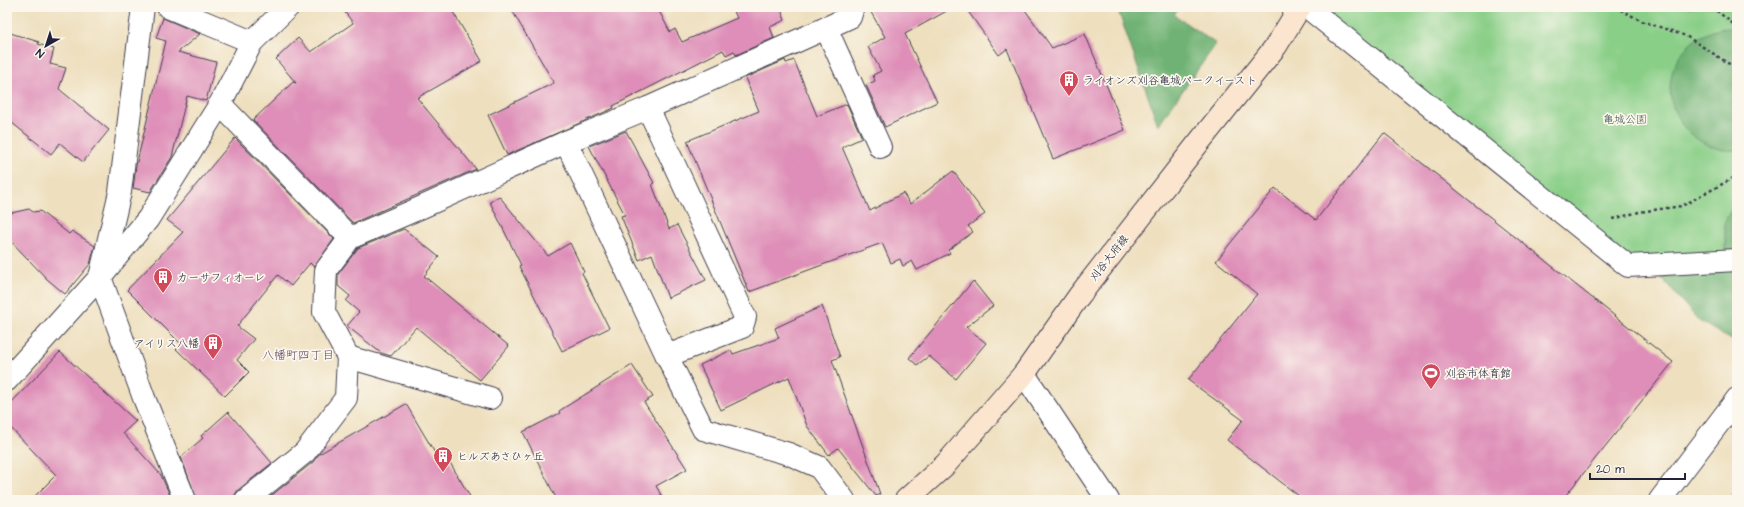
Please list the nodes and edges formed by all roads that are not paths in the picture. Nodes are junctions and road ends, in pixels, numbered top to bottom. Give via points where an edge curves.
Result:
1 (143, 7) edge
2 (168, 7) edge
3 (288, 7) edge
4 (853, 7) edge
5 (1300, 7) edge
6 (1307, 7) edge
7 (826, 28) junction
8 (252, 42) junction
9 (220, 104) junction
10 (648, 108) junction
11 (566, 142) junction
12 (880, 147) dead end
13 (350, 238) junction
14 (1737, 260) edge
15 (100, 277) junction
16 (667, 356) junction
17 (348, 357) junction
18 (1024, 374) junction
19 (8, 376) edge
20 (490, 398) dead end
21 (1737, 399) edge
22 (185, 500) edge
23 (246, 500) edge
24 (844, 500) edge
25 (906, 500) edge
26 (1108, 500) edge
27 (1660, 500) edge

1 - 15 street via 120,192
2 - 8 street
3 - 8 street
4 - 7 street via 850,17
5 - 18 main road, 刈谷大府線 via 1276,46 1084,290
6 - 14 street via 1628,266
7 - 10 street
7 - 12 street
8 - 9 street
9 - 13 street
9 - 15 street via 148,219
10 - 11 street
10 - 16 street via 745,317 742,327
11 - 13 street
11 - 16 street
13 - 17 street via 326,270 324,312
15 - 19 street
15 - 22 street
16 - 24 street via 703,429 788,454 819,467
17 - 20 street
17 - 23 street via 346,398 305,452
18 - 25 main road, 刈谷大府線 via 945,466
18 - 26 street
21 - 27 street

